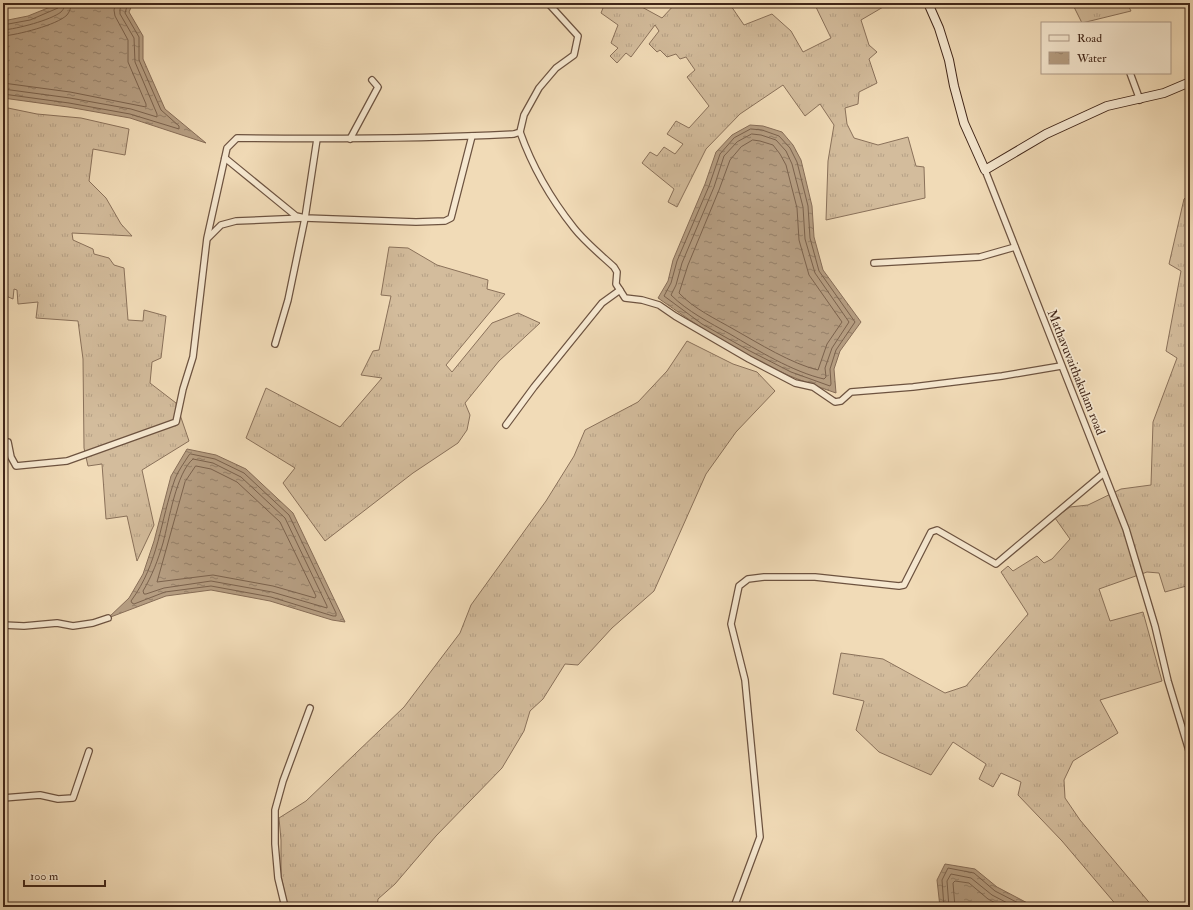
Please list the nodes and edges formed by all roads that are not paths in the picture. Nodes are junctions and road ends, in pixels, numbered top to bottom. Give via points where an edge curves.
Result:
1 (548, 3) edge
2 (928, 3) edge
3 (1130, 74) edge
4 (372, 80) dead end
5 (1190, 82) edge
6 (1140, 100) junction
7 (520, 132) junction
8 (472, 136) junction
9 (317, 139) junction
10 (350, 139) junction
11 (224, 158) junction
12 (985, 170) junction
13 (305, 218) junction
14 (207, 238) junction
15 (1015, 247) junction
16 (874, 263) dead end
17 (620, 290) junction
18 (276, 344) dead end
19 (1062, 366) junction
20 (506, 425) dead end
21 (3, 442) edge
22 (1104, 473) junction
23 (108, 618) dead end
24 (3, 626) edge
25 (310, 708) dead end
26 (89, 751) dead end
27 (1190, 754) edge
28 (3, 798) edge
29 (285, 907) edge
30 (734, 907) edge

1 - 7 street via 578,36 574,55 556,68 538,88 524,115
2 - 12 street, Mathavuvaithakulam road via 949,60 964,124
3 - 6 street
4 - 10 street via 378,87
5 - 6 street
6 - 12 street via 1107,106 1046,134
7 - 8 street
7 - 17 street via 527,152 548,191 575,229 614,267 617,272 616,284
8 - 10 street
8 - 13 street via 451,218 445,221
9 - 10 street
9 - 11 street via 237,138 227,148
9 - 13 street
11 - 13 street via 296,216
11 - 14 street
12 - 15 street, Mathavuvaithakulam road
13 - 14 street via 236,221 221,225
13 - 18 street
14 - 21 street via 193,357 176,422 67,461 16,466 8,442
15 - 16 street via 980,257
15 - 19 street, Mathavuvaithakulam road
17 - 19 street via 625,298 660,305 748,359 795,383 813,387 834,402 841,401 850,392 921,386
17 - 20 street via 602,303
19 - 22 street, Mathavuvaithakulam road
22 - 27 street, Mathavuvaithakulam road via 1126,529
22 - 30 street via 996,564 937,530 931,532 904,585 815,577 764,577 748,579 739,586 731,624 745,680 760,837
23 - 24 street via 73,626 57,623
25 - 29 street via 275,810 274,844
26 - 28 street via 73,798 58,800 40,795

